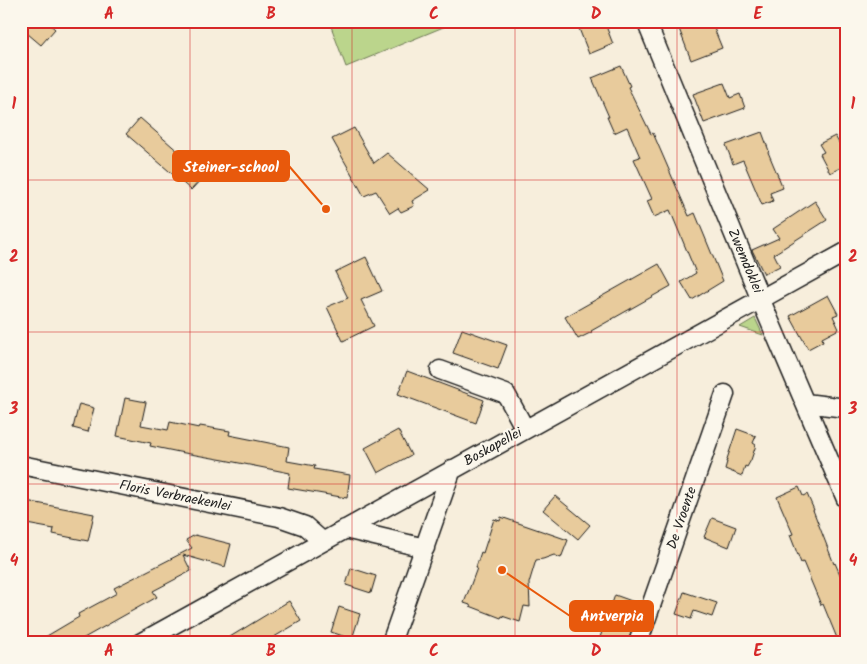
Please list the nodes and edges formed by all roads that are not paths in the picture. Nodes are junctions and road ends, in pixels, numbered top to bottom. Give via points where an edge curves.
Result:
1 (649, 25) edge
2 (846, 252) edge
3 (760, 298) junction
4 (440, 370) dead end
5 (725, 394) dead end
6 (805, 403) junction
7 (846, 408) edge
8 (525, 429) junction
9 (21, 465) edge
10 (452, 469) junction
11 (846, 499) edge
12 (345, 529) junction
13 (322, 542) junction
14 (425, 548) junction
15 (140, 643) edge
16 (391, 643) edge
17 (638, 643) edge

1 - 3 street, Zwemdoklei
2 - 3 street, Boskapellei
3 - 6 street, Zwemdoklei
3 - 8 street, Boskapellei
4 - 8 street via 506,394
5 - 17 street, De Vroente
6 - 7 street
6 - 11 street, Zwemdoklei
8 - 10 street, Boskapellei
9 - 13 street, Floris Verbraekenlei via 278,517 304,526
10 - 12 street, Boskapellei
10 - 14 street
12 - 13 street, Boskapellei
12 - 14 street
13 - 15 street, Boskapellei
14 - 16 street

